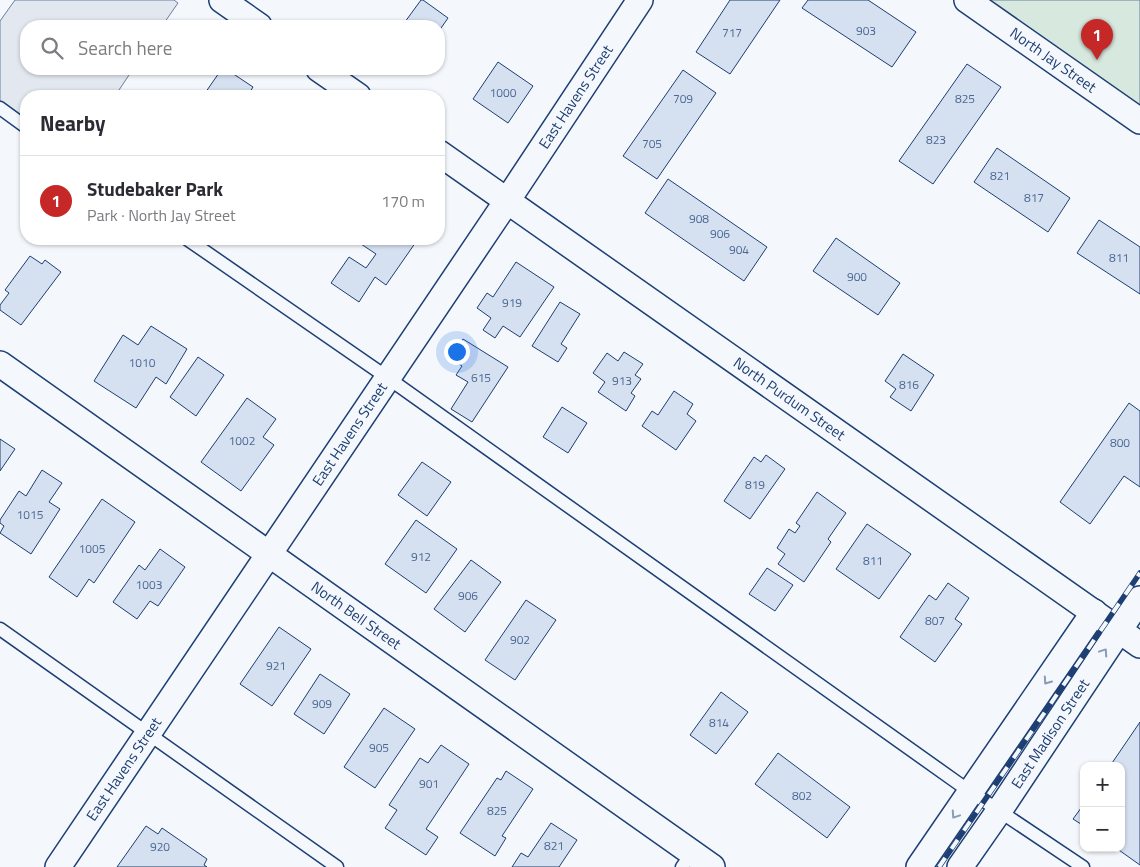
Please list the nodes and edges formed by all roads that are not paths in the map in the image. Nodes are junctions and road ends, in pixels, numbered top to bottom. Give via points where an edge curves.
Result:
1 (222, 0) edge
2 (640, 0) edge
3 (967, 0) edge
4 (250, 20) edge
5 (328, 75) edge
6 (350, 90) edge
7 (0, 108) edge
8 (1140, 121) edge
9 (20, 122) edge
10 (445, 157) edge
11 (507, 201) junction
12 (197, 245) edge
13 (0, 364) edge
14 (388, 378) junction
15 (268, 554) junction
16 (1140, 599) edge
17 (1094, 612) junction
18 (0, 629) edge
19 (1119, 630) junction
20 (1140, 645) edge
21 (147, 734) junction
22 (970, 792) junction
23 (999, 811) junction
24 (696, 862) edge
25 (58, 867) edge
26 (337, 867) edge
27 (919, 867) edge
28 (960, 867) edge
29 (1082, 867) edge

1 - 4 street
2 - 11 street, East Havens Street
3 - 8 street, North Jay Street
5 - 6 street
7 - 9 lane
10 - 11 street, North Purdum Street
11 - 14 street, East Havens Street
11 - 17 street, North Purdum Street
12 - 14 lane
13 - 15 street, North Bell Street
14 - 15 street, East Havens Street
14 - 22 lane
15 - 21 street, East Havens Street
15 - 24 street, North Bell Street
16 - 19 street, East Madison Street
17 - 19 street, North Purdum Street
17 -> 22 street
18 - 21 lane
19 - 20 street, North Purdum Street
23 -> 19 street, East Madison Street
21 - 25 street, East Havens Street
21 - 26 lane
22 - 23 lane
22 -> 27 street
23 - 28 street, East Madison Street
23 - 29 lane

